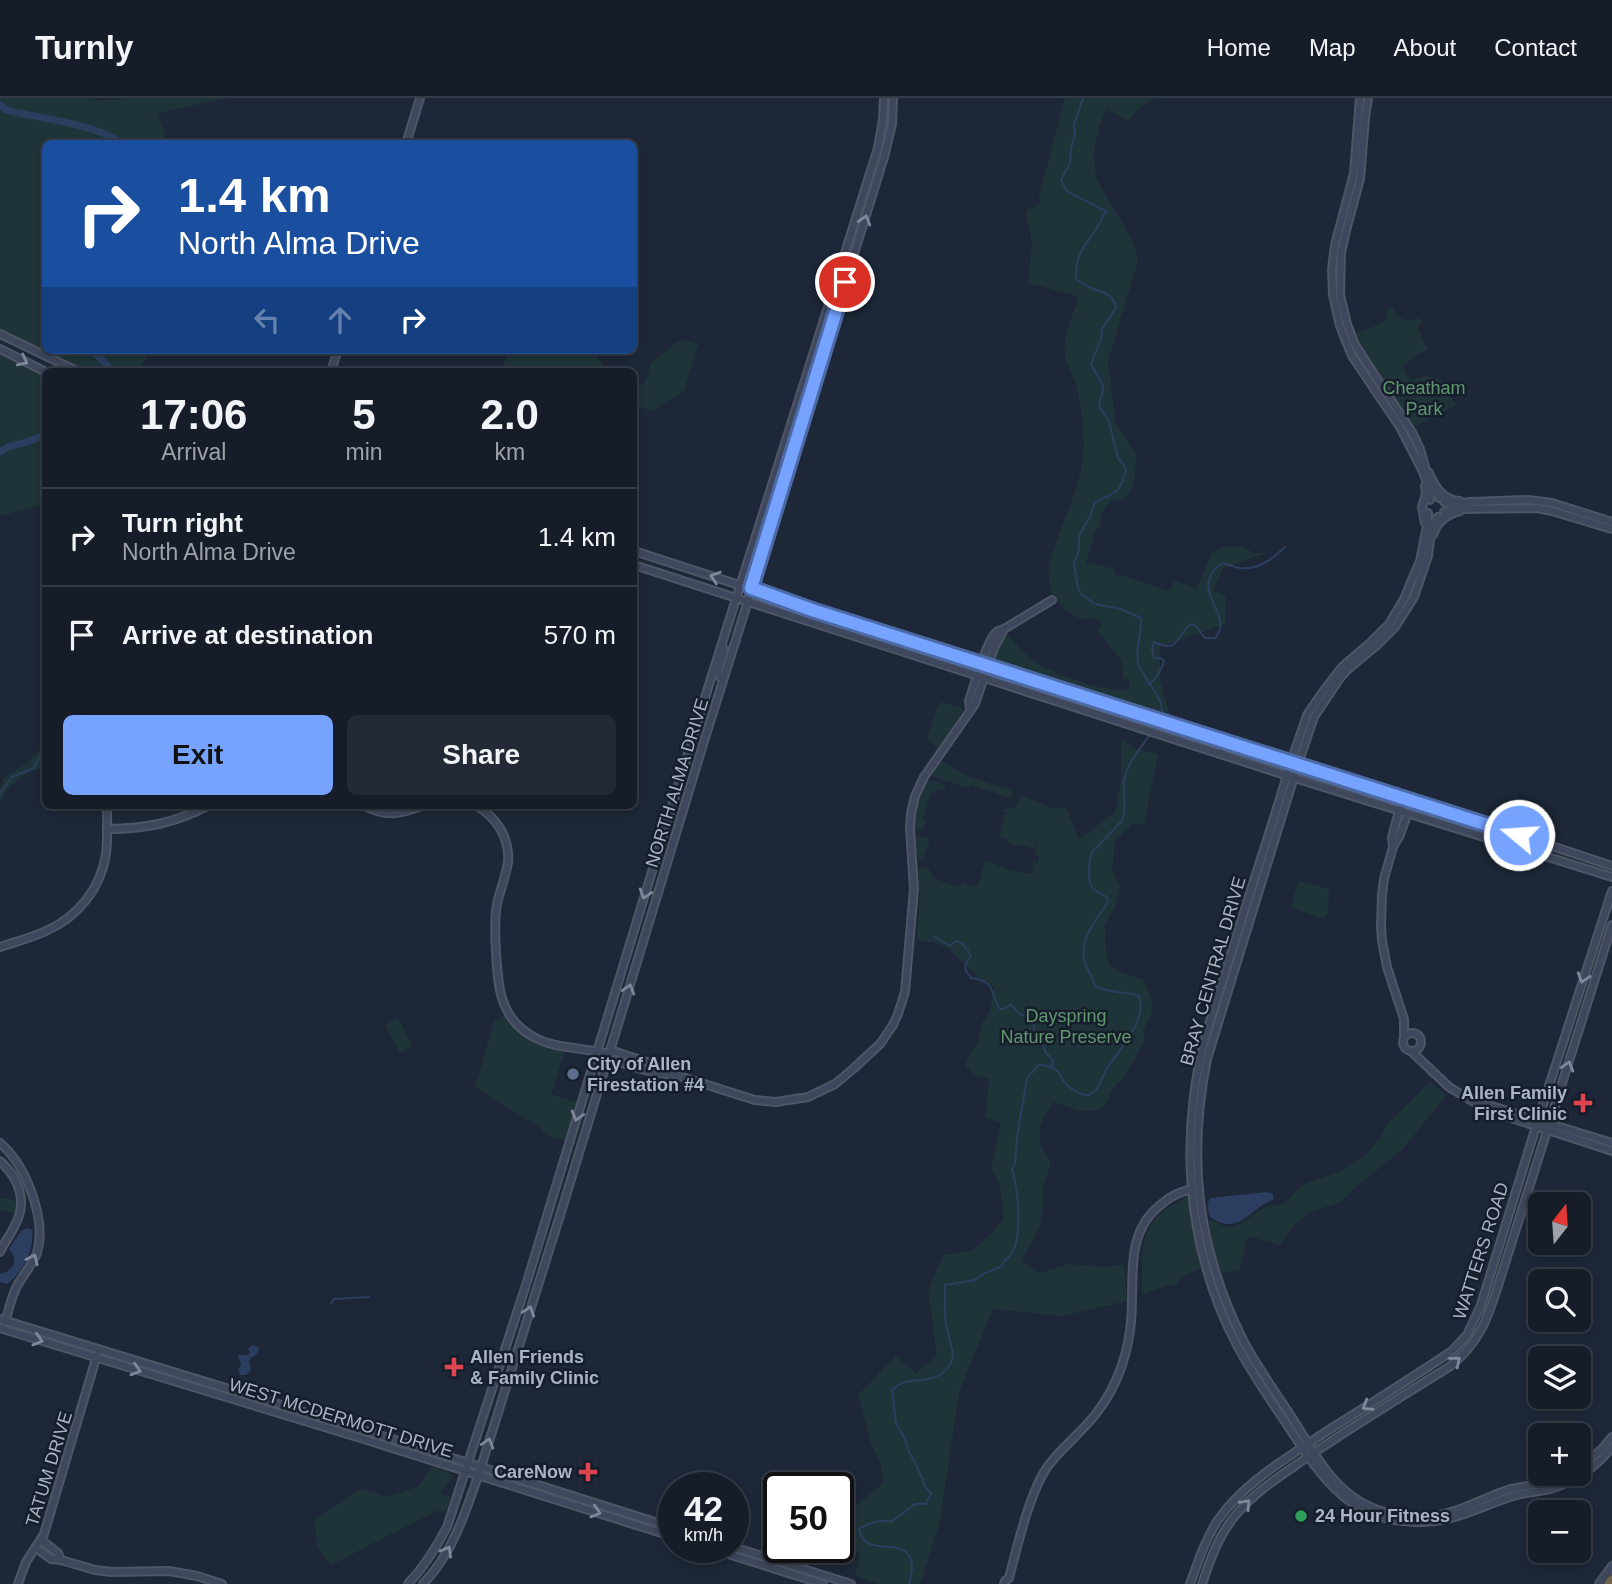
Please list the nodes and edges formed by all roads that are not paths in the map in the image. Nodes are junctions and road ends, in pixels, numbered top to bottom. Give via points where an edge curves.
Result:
1 (420, 98) edge
2 (884, 98) edge
3 (893, 98) edge
4 (1360, 98) edge
5 (1368, 98) edge
6 (407, 140) edge
7 (0, 334) edge
8 (0, 349) edge
9 (71, 368) edge
10 (42, 370) edge
11 (1422, 465) junction
12 (768, 497) junction
13 (778, 500) junction
14 (1430, 500) junction
15 (1442, 500) junction
16 (1470, 505) junction
17 (1428, 513) junction
18 (1441, 514) junction
19 (1612, 522) edge
20 (1612, 529) edge
21 (1428, 538) junction
22 (637, 552) edge
23 (643, 554) junction
24 (637, 563) edge
25 (637, 565) edge
26 (740, 586) junction
27 (751, 588) junction
28 (736, 597) junction
29 (1052, 600) dead end
30 (747, 601) junction
31 (849, 634) junction
32 (722, 642) junction
33 (918, 643) junction
34 (985, 664) junction
35 (981, 677) junction
36 (723, 678) junction
37 (1050, 699) junction
38 (1107, 704) junction
39 (1220, 754) junction
40 (1271, 755) junction
41 (1295, 763) junction
42 (1291, 777) junction
43 (107, 809) edge
44 (202, 809) edge
45 (373, 809) edge
46 (414, 809) edge
47 (482, 809) edge
48 (1399, 811) junction
49 (1408, 813) junction
50 (1474, 820) junction
51 (1449, 826) junction
52 (1497, 827) junction
53 (107, 829) junction
54 (1392, 847) junction
55 (1612, 866) edge
56 (1612, 877) edge
57 (1612, 891) edge
58 (1612, 925) edge
59 (0, 947) edge
60 (1404, 1019) junction
61 (1412, 1033) junction
62 (1404, 1038) junction
63 (1420, 1046) junction
64 (597, 1051) junction
65 (1410, 1051) junction
66 (609, 1055) junction
67 (644, 1061) junction
68 (1425, 1063) junction
69 (641, 1069) junction
70 (676, 1075) junction
71 (1537, 1124) junction
72 (1549, 1127) junction
73 (0, 1143) edge
74 (1612, 1143) edge
75 (1612, 1151) edge
76 (0, 1161) edge
77 (1195, 1189) junction
78 (0, 1252) edge
79 (1492, 1267) junction
80 (1503, 1270) junction
81 (525, 1288) junction
82 (536, 1291) junction
83 (3, 1320) edge
84 (1, 1329) edge
85 (98, 1349) junction
86 (96, 1358) junction
87 (369, 1432) junction
88 (1612, 1437) edge
89 (367, 1440) junction
90 (1304, 1446) junction
91 (1608, 1450) edge
92 (1311, 1455) junction
93 (1612, 1460) edge
94 (1591, 1461) edge
95 (468, 1463) junction
96 (481, 1467) junction
97 (466, 1471) junction
98 (478, 1475) junction
99 (1528, 1486) edge
100 (1338, 1492) junction
101 (571, 1495) junction
102 (1482, 1500) junction
103 (1359, 1501) junction
104 (567, 1503) junction
105 (1457, 1517) junction
106 (646, 1519) junction
107 (658, 1523) edge
108 (644, 1527) junction
109 (658, 1532) edge
110 (41, 1540) junction
111 (36, 1548) junction
112 (749, 1552) edge
113 (758, 1555) junction
114 (61, 1560) junction
115 (749, 1561) edge
116 (756, 1563) junction
117 (1612, 1566) edge
118 (1010, 1581) edge
119 (18, 1584) edge
120 (222, 1584) edge
121 (408, 1584) edge
122 (424, 1584) edge
123 (823, 1584) edge
124 (851, 1584) edge
125 (1004, 1584) edge
126 (1191, 1584) edge
127 (1202, 1584) edge
128 (1598, 1584) edge

1 - 6 main road
2 - 12 main road, NORTH ALMA DRIVE via 878,148
13 -> 3 main road, NORTH ALMA DRIVE via 888,144
4 - 11 main road via 1355,166 1335,245 1333,295 1352,356
5 - 11 main road via 1361,175 1341,253 1340,295 1355,345 1413,434
7 - 9 main road
8 -> 10 main road
11 - 14 main road
11 - 15 main road
11 - 16 main road via 1444,496
11 - 21 main road via 1419,472 1426,490 1422,507
12 - 13 main road
12 - 26 main road, NORTH ALMA DRIVE
13 - 27 main road, NORTH ALMA DRIVE
14 - 15 main road
14 - 17 main road
15 - 16 main road
15 - 18 main road via 1446,507
16 - 18 main road
16 - 19 main road via 1536,500
16 - 20 main road via 1537,508
16 - 21 main road via 1444,519
17 - 18 main road
17 - 21 main road, BRAY CENTRAL DRIVE
18 - 21 main road, BRAY CENTRAL DRIVE via 1432,523
21 - 41 main road, BRAY CENTRAL DRIVE via 1404,600 1389,624 1342,667 1307,715
22 - 23 main road
23 - 24 main road
26 -> 23 main road
25 - 28 main road
26 - 27 main road
26 - 28 main road, NORTH ALMA DRIVE
27 - 30 main road, NORTH ALMA DRIVE
27 - 33 main road
28 - 30 main road
28 - 32 main road, NORTH ALMA DRIVE
29 - 34 main road via 998,631
30 - 31 main road
30 - 36 main road, NORTH ALMA DRIVE
31 - 33 main road via 856,628
31 - 35 main road
32 - 36 main road via 718,673
32 -> 64 main road, NORTH ALMA DRIVE
33 - 34 main road
34 - 35 main road
34 - 38 main road
35 - 37 main road
35 - 70 main road via 970,709 924,777 912,806 914,889 905,992 885,1037 835,1084 796,1100 755,1100
66 -> 36 main road, NORTH ALMA DRIVE
37 - 38 main road via 1061,698 1104,712
37 - 39 main road
38 - 40 main road
39 - 40 main road via 1224,747
39 - 42 main road
40 - 41 main road
41 - 42 main road, BRAY CENTRAL DRIVE
41 - 50 main road
42 - 48 main road
42 - 77 main road, BRAY CENTRAL DRIVE via 1203,1044 1190,1146
43 - 53 main road
44 - 53 main road via 160,825
45 - 46 main road via 396,814
47 - 64 main road via 498,824 508,852 495,925 498,985 504,1005 516,1024 538,1040
48 - 49 main road
48 - 50 main road via 1407,804
48 - 54 main road
49 - 51 main road
49 - 54 main road
50 - 52 main road
51 - 52 main road via 1489,835
51 - 56 main road
52 - 55 main road
53 - 59 main road via 101,873 82,905 52,929
54 - 60 main road via 1382,895 1382,941
57 -> 71 main road, WATTERS ROAD
72 -> 58 main road, WATTERS ROAD
60 - 61 main road
60 - 62 main road
61 - 62 main road
61 - 63 main road via 1420,1038
62 - 65 main road
63 - 65 main road
63 - 68 main road
64 - 66 main road
64 -> 81 main road, NORTH ALMA DRIVE
65 - 68 main road
66 - 67 main road via 613,1051
66 - 69 main road
66 - 82 main road, NORTH ALMA DRIVE
67 - 69 main road
67 - 70 main road
68 - 71 main road via 1449,1087 1486,1110
69 - 70 main road
71 - 72 main road
71 - 79 main road, WATTERS ROAD
72 - 74 main road
72 - 75 main road
72 - 80 main road, WATTERS ROAD
83 -> 73 main road via 35,1256 40,1231 25,1176
76 - 78 main road via 14,1175 21,1200 18,1220
77 - 90 main road, BRAY CENTRAL DRIVE via 1202,1249 1222,1311 1248,1366
77 - 118 main road via 1168,1199 1139,1232 1133,1254 1131,1323 1121,1369 1096,1415 1046,1469
79 - 80 main road
79 -> 90 main road, WATTERS ROAD via 1474,1323 1452,1351
92 -> 80 main road, WATTERS ROAD via 1463,1357 1485,1324
81 - 82 main road
81 - 95 main road, NORTH ALMA DRIVE
96 -> 82 main road, NORTH ALMA DRIVE
83 - 84 main road
83 - 85 main road, WEST MCDERMOTT DRIVE
84 -> 86 main road, WEST MCDERMOTT DRIVE
85 - 86 main road, TATUM DRIVE
85 - 87 main road, WEST MCDERMOTT DRIVE
86 -> 89 main road, WEST MCDERMOTT DRIVE
86 - 110 main road, TATUM DRIVE
87 - 89 main road
87 - 95 main road, WEST MCDERMOTT DRIVE
88 - 91 main road
89 - 97 main road, WEST MCDERMOTT DRIVE
90 - 92 main road, BRAY CENTRAL DRIVE
90 - 126 main road, WATTERS ROAD via 1230,1504 1208,1536
91 - 93 main road
91 - 94 main road
91 - 105 main road via 1586,1472 1561,1485 1518,1494
92 - 100 main road via 1321,1475
92 - 103 main road
127 -> 92 main road, WATTERS ROAD via 1218,1541 1234,1517 1276,1477
95 - 96 main road, WEST MCDERMOTT DRIVE
95 - 97 main road, NORTH ALMA DRIVE
96 - 98 main road, NORTH ALMA DRIVE
96 - 101 main road, WEST MCDERMOTT DRIVE
97 - 98 main road, WEST MCDERMOTT DRIVE
97 - 121 main road, NORTH ALMA DRIVE via 447,1527
98 - 104 main road, WEST MCDERMOTT DRIVE
122 -> 98 main road, NORTH ALMA DRIVE via 457,1532
99 - 102 main road
100 - 103 main road
100 - 105 main road via 1364,1510 1399,1521
101 - 104 main road
101 - 106 main road, WEST MCDERMOTT DRIVE
102 - 103 main road via 1451,1513 1421,1517 1383,1512
102 - 105 main road
104 -> 108 main road, WEST MCDERMOTT DRIVE
106 - 107 main road, WEST MCDERMOTT DRIVE
106 - 108 main road
108 - 109 main road, WEST MCDERMOTT DRIVE
110 - 111 main road, TATUM DRIVE
110 - 114 main road
111 - 114 main road
111 - 119 main road, TATUM DRIVE
112 - 113 main road
113 - 116 main road
113 - 124 main road
114 - 120 main road via 111,1572 169,1571
115 - 116 main road
116 - 123 main road
117 - 128 main road
118 - 125 main road

